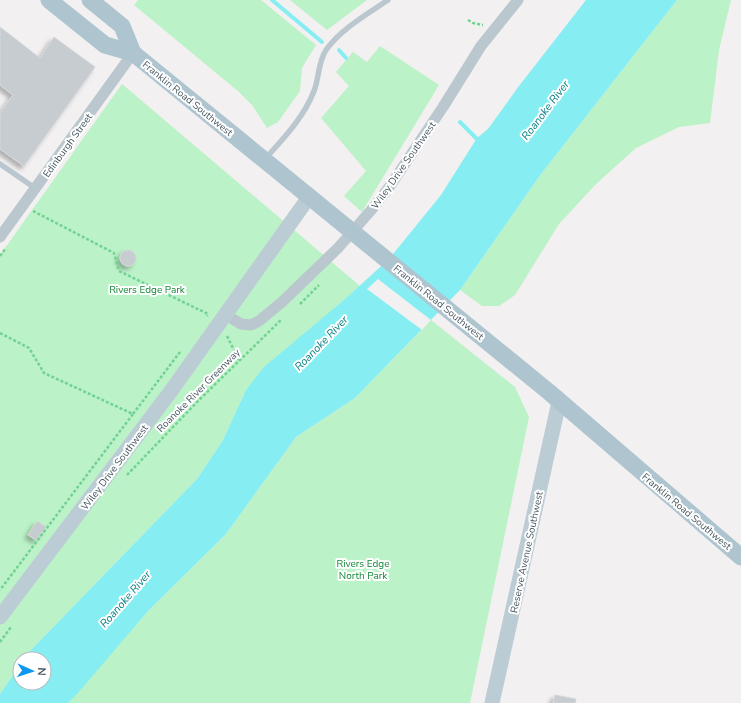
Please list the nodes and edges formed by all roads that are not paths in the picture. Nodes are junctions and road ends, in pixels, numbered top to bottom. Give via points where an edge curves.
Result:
1 (49, 0) edge
2 (388, 0) edge
3 (518, 0) edge
4 (96, 3) edge
5 (133, 53) junction
6 (264, 160) junction
7 (0, 164) edge
8 (35, 188) junction
9 (309, 197) junction
10 (4, 241) edge
11 (226, 315) junction
12 (559, 402) junction
13 (741, 557) edge
14 (0, 617) edge
15 (492, 703) edge

1 - 5 main road, Franklin Road Southwest via 105,44
2 - 6 lane via 352,25 326,51 314,91 304,111
3 - 11 street, Wiley Drive Southwest via 481,46 390,186 338,248 259,321 251,325 241,324
4 - 5 main road, Franklin Road Southwest via 122,26
5 - 6 main road, Franklin Road Southwest
5 - 8 street, Edinburgh Street
6 - 9 main road, Franklin Road Southwest
7 - 8 lane
8 - 10 street, Edinburgh Street
9 - 11 street, Wiley Drive Southwest
9 - 12 main road, Franklin Road Southwest
11 - 14 street, Wiley Drive Southwest
12 - 13 main road, Franklin Road Southwest
12 - 15 street, Reserve Avenue Southwest

